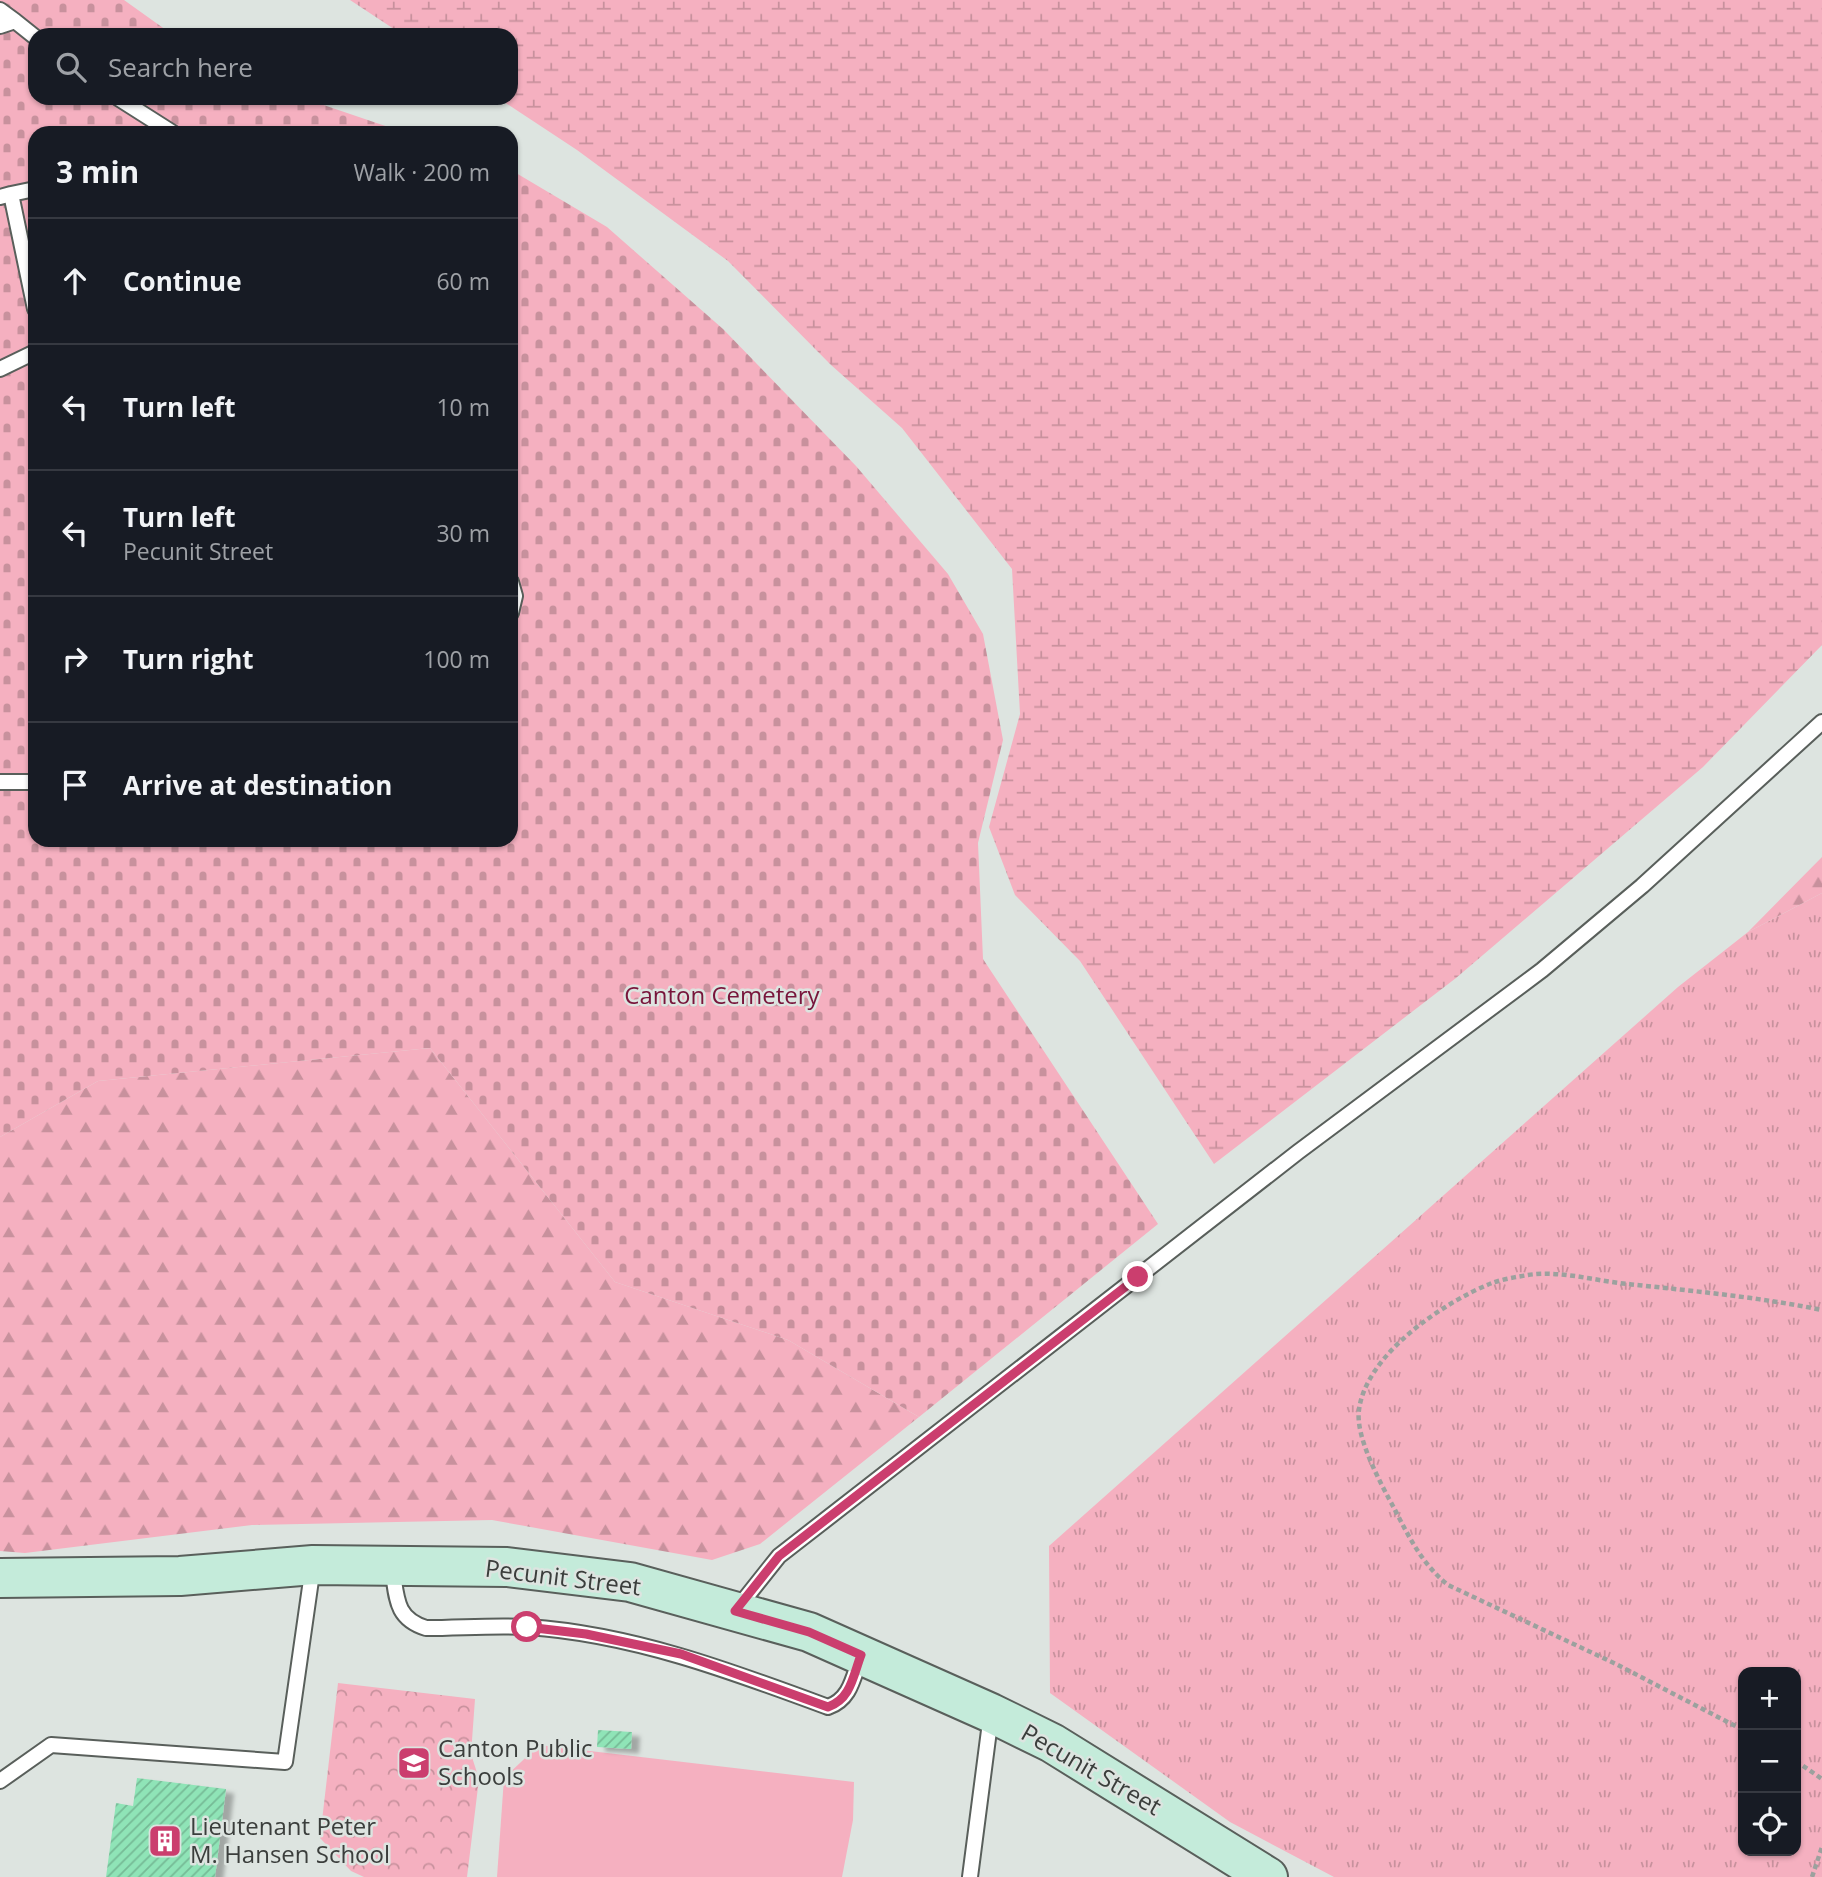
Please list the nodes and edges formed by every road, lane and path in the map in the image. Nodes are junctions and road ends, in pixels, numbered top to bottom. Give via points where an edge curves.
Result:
1 (0, 10) edge
2 (15, 21) junction
3 (0, 26) edge
4 (28, 31) edge
5 (129, 105) edge
6 (162, 126) edge
7 (28, 190) edge
8 (6, 195) edge
9 (28, 281) edge
10 (28, 355) edge
11 (0, 369) edge
12 (1822, 722) edge
13 (0, 782) edge
14 (28, 782) edge
15 (1822, 1310) edge
16 (313, 1564) junction
17 (392, 1566) junction
18 (0, 1578) edge
19 (735, 1611) junction
20 (861, 1655) junction
21 (991, 1713) junction
22 (1738, 1727) edge
23 (1801, 1764) edge
24 (1822, 1779) edge
25 (0, 1780) edge
26 (1822, 1847) edge
27 (970, 1877) edge
28 (1268, 1877) edge
29 (1812, 1877) edge

1 - 2 lane
2 - 3 lane
2 - 4 lane
5 - 6 lane
7 - 8 lane
8 - 9 lane
10 - 11 lane
12 - 19 lane via 1542,970 1298,1152 779,1556
13 - 14 lane
15 - 22 path via 1571,1275 1531,1275 1495,1282 1430,1317 1391,1351 1373,1372 1358,1410 1365,1445 1388,1498 1420,1556 1448,1585
16 - 17 street, Pecunit Street
16 - 18 street, Pecunit Street via 180,1576
16 - 25 lane via 285,1762 51,1745
17 - 19 street, Pecunit Street via 506,1567 630,1582
17 - 20 lane via 399,1609 411,1623 426,1628 527,1627 586,1634 681,1654 828,1707 846,1694
19 - 20 street, Pecunit Street via 809,1632
20 - 21 street, Pecunit Street
21 - 27 lane
21 - 28 street, Pecunit Street via 1052,1743
23 - 24 path
26 - 29 path

